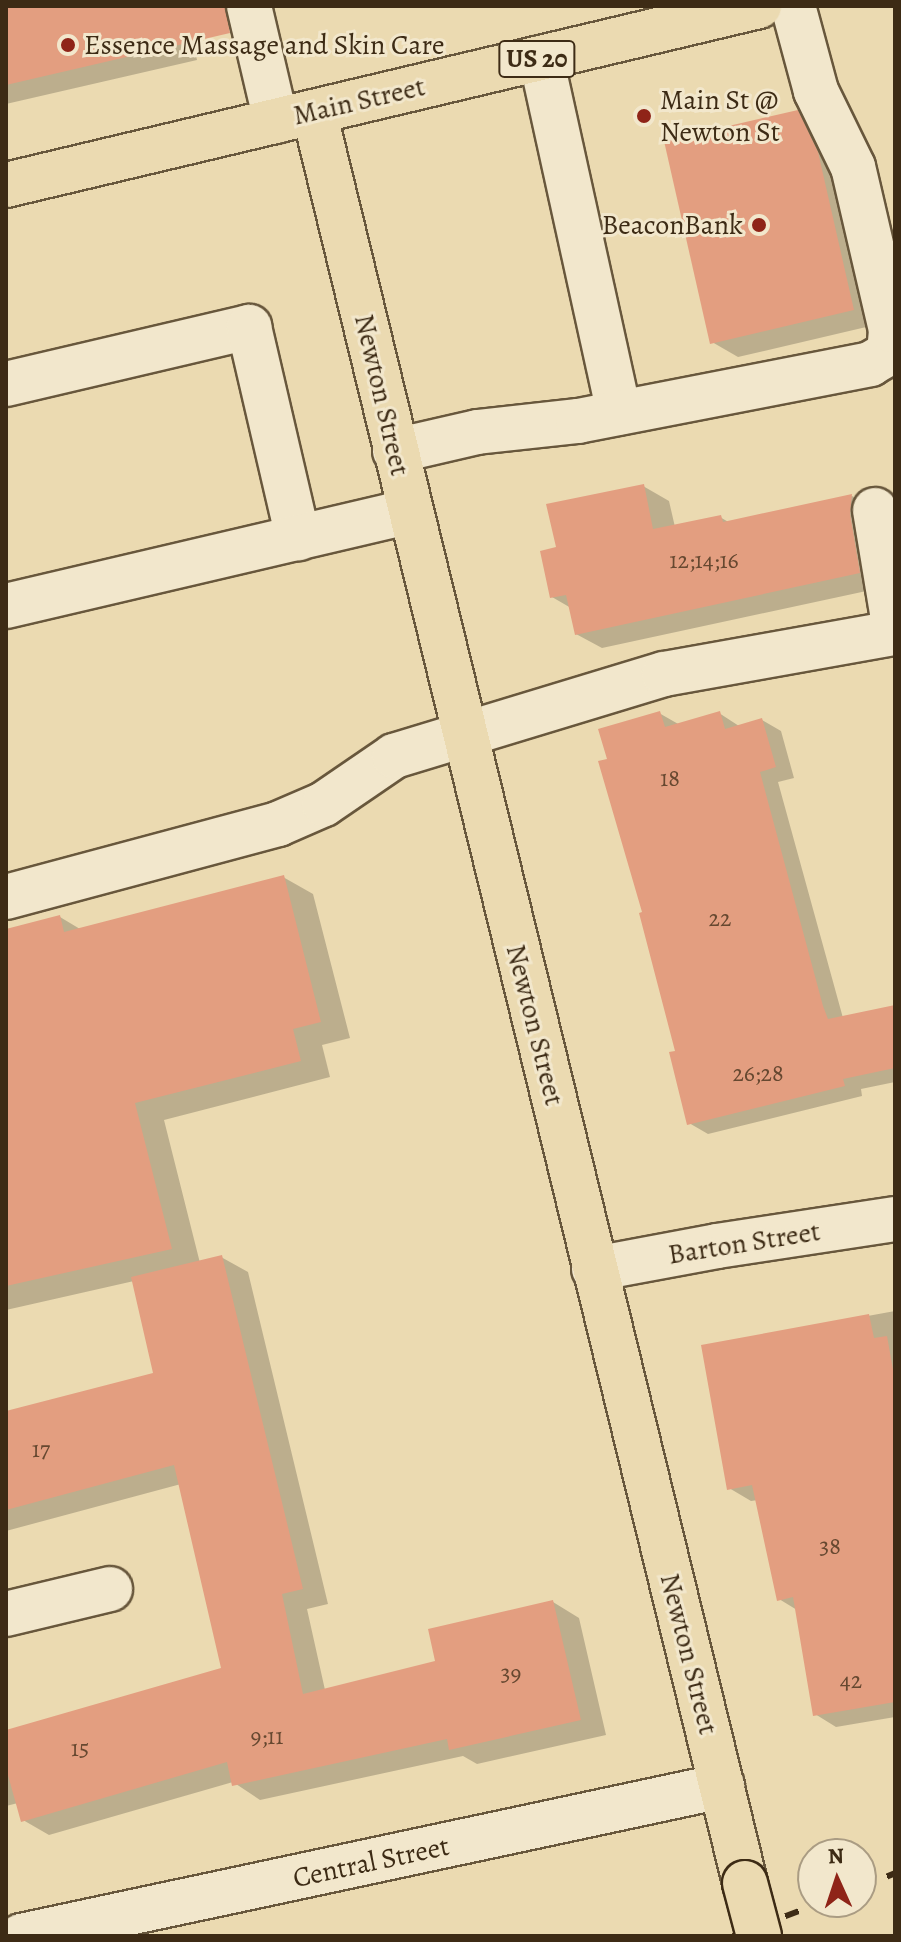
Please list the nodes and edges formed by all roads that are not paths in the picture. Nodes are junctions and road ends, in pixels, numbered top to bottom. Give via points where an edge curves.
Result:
1 (249, 6) edge
2 (759, 6) edge
3 (793, 6) edge
4 (673, 16) edge
5 (541, 58) junction
6 (295, 116) junction
7 (6, 185) edge
8 (6, 384) edge
9 (619, 413) junction
10 (395, 451) junction
11 (875, 510) dead end
12 (410, 511) junction
13 (298, 538) junction
14 (6, 606) edge
15 (895, 632) edge
16 (464, 733) junction
17 (6, 897) edge
18 (895, 1219) edge
19 (594, 1269) junction
20 (110, 1589) dead end
21 (6, 1614) edge
22 (722, 1786) junction
23 (21, 1936) edge
24 (759, 1936) edge

1 - 6 street
2 - 4 main road, Main Street / US 20
3 - 9 street via 816,91 853,167 891,330 889,353 870,364
4 - 5 main road, Main Street / US 20
5 - 6 main road, Main Street / US 20
5 - 9 street
6 - 7 main road, Main Street / US 20
6 - 10 main road, Newton Street
8 - 13 street via 249,327
9 - 10 street via 477,432
10 - 12 main road, Newton Street
11 - 15 street
12 - 13 street
12 - 16 main road, Newton Street
13 - 14 street
15 - 16 street via 685,668
16 - 17 street via 394,756 293,819
16 - 19 main road, Newton Street
18 - 19 street, Barton Street
19 - 22 main road, Newton Street
20 - 21 street
22 - 23 street, Central Street
22 - 24 main road, Newton Street, bridge

